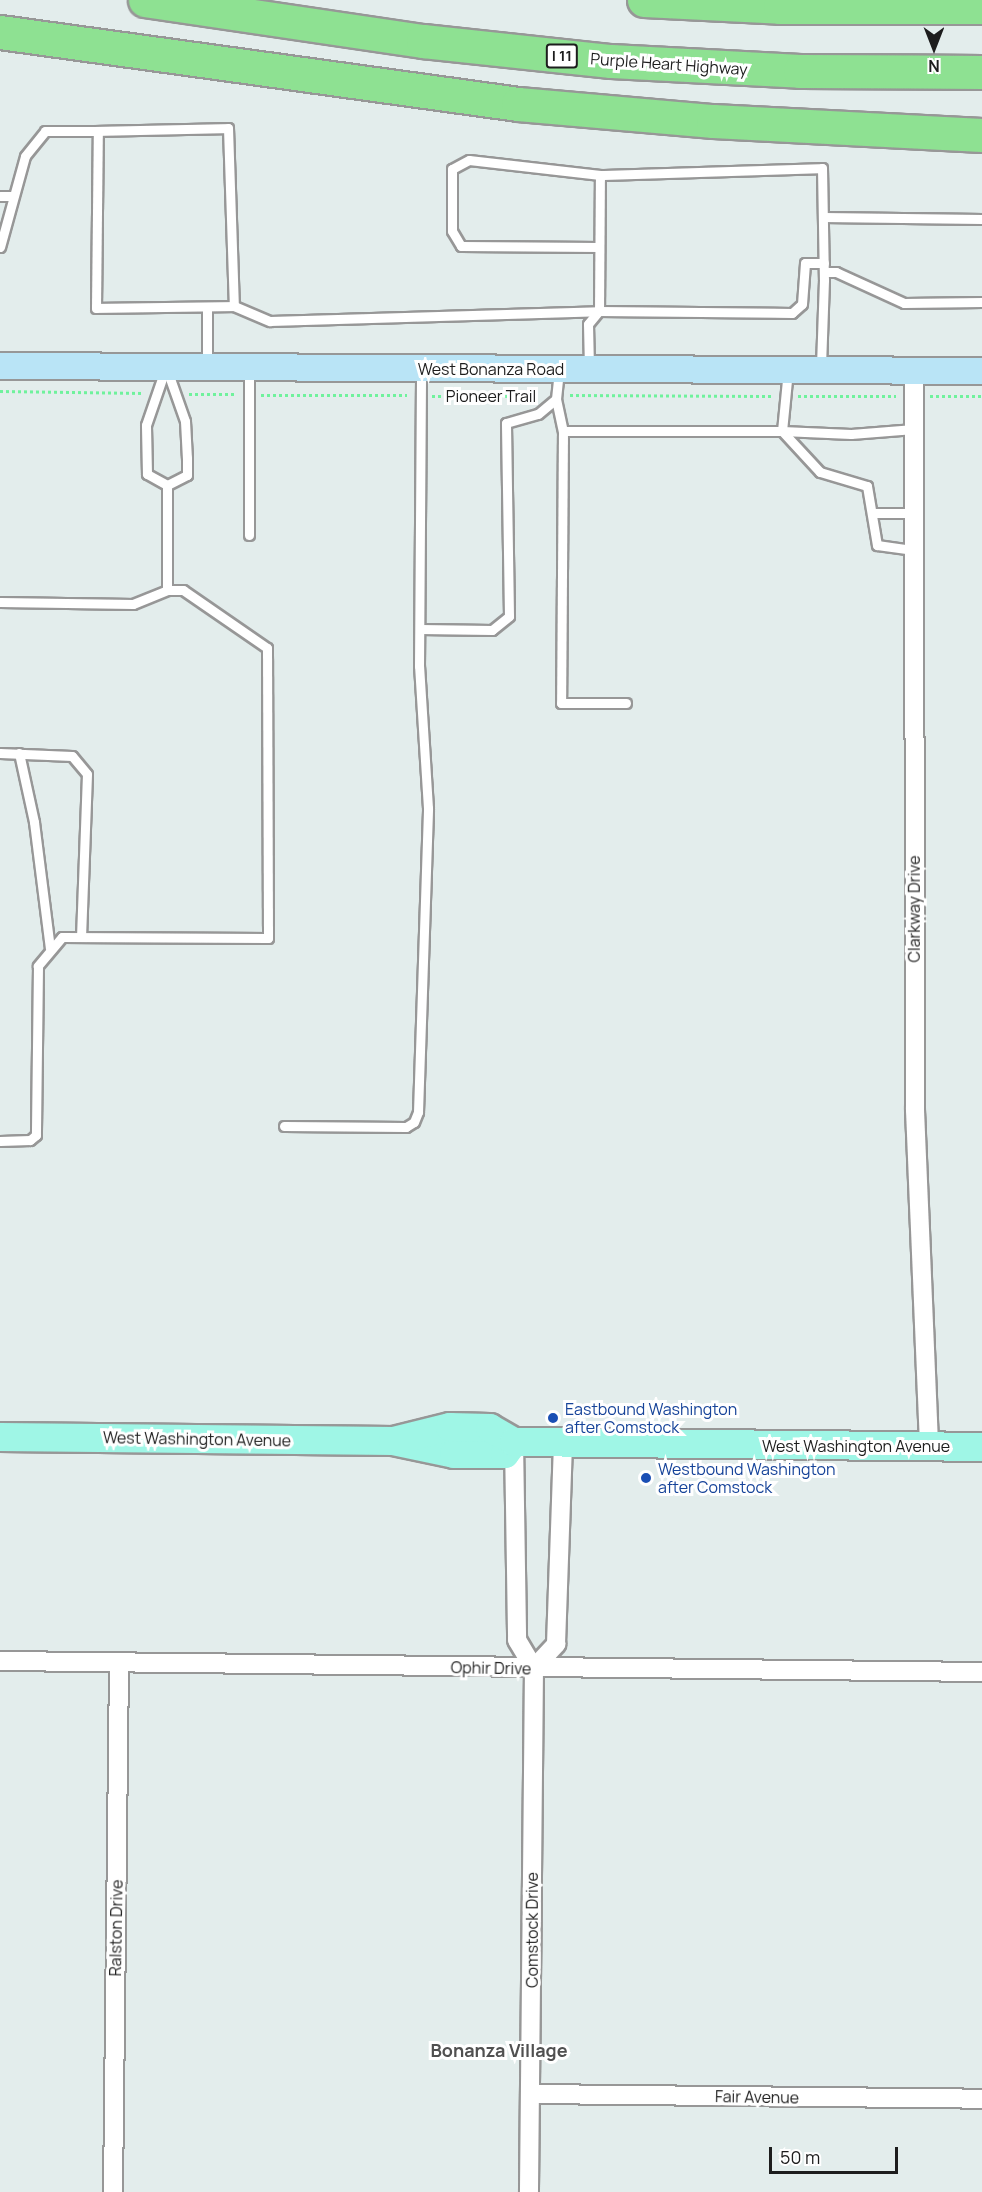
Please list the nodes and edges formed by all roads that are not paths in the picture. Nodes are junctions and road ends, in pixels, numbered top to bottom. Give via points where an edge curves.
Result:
1 (145, 0) edge
2 (215, 0) edge
3 (644, 0) edge
4 (982, 7) edge
5 (0, 21) edge
6 (0, 32) edge
7 (364, 33) junction
8 (982, 72) edge
9 (394, 89) junction
10 (982, 124) edge
11 (98, 131) junction
12 (899, 131) junction
13 (982, 135) edge
14 (600, 175) junction
15 (0, 196) edge
16 (13, 196) junction
17 (823, 217) junction
18 (982, 219) edge
19 (0, 247) edge
20 (599, 247) junction
21 (824, 267) junction
22 (982, 302) edge
23 (234, 306) junction
24 (207, 307) junction
25 (599, 311) junction
26 (0, 366) edge
27 (166, 367) junction
28 (207, 367) junction
29 (249, 367) junction
30 (421, 368) junction
31 (560, 369) junction
32 (589, 369) junction
33 (788, 370) junction
34 (821, 370) junction
35 (982, 371) edge
36 (914, 383) junction
37 (556, 397) junction
38 (914, 429) junction
39 (563, 431) junction
40 (782, 431) junction
41 (167, 485) junction
42 (874, 513) junction
43 (914, 513) junction
44 (249, 535) dead end
45 (914, 550) junction
46 (167, 590) junction
47 (0, 602) edge
48 (420, 629) junction
49 (626, 703) dead end
50 (0, 753) edge
51 (19, 753) junction
52 (81, 937) junction
53 (50, 948) junction
54 (284, 1126) dead end
55 (0, 1141) edge
56 (0, 1437) edge
57 (514, 1443) junction
58 (563, 1443) junction
59 (929, 1446) junction
60 (982, 1447) edge
61 (0, 1661) edge
62 (119, 1663) junction
63 (534, 1668) junction
64 (982, 1672) edge
65 (531, 2094) junction
66 (982, 2099) edge
67 (113, 2192) edge
68 (529, 2192) edge

1 - 7 highway, Purple Heart Highway / I 11
2 - 7 highway
3 - 4 highway via 780,7
5 - 9 highway
6 - 9 highway
7 - 8 highway, Purple Heart Highway / I 11 via 674,65
9 - 12 highway via 713,121
10 - 12 highway
11 - 16 lane via 45,130 25,156
11 - 23 lane via 228,128
11 - 24 lane via 96,308
12 - 13 highway
14 - 17 lane via 822,168
14 - 20 lane
14 - 20 lane via 469,160 452,169 452,231 461,246
15 - 16 lane
16 - 19 lane
17 - 18 lane
17 - 21 lane
20 - 25 lane
21 - 22 lane via 904,303
21 - 25 lane via 805,264 802,304 792,313
21 - 34 lane
23 - 24 lane
23 - 25 lane via 270,321
24 - 28 lane
25 - 32 lane via 588,324
26 - 27 main road, West Bonanza Road
27 - 28 main road, West Bonanza Road
27 - 41 lane via 146,425 147,474
27 - 41 lane via 185,421 187,475
28 - 29 main road, West Bonanza Road
29 - 30 main road, West Bonanza Road
29 - 44 lane
30 - 31 main road, West Bonanza Road
30 - 48 lane
31 - 32 main road, West Bonanza Road
31 - 37 lane
32 - 33 main road, West Bonanza Road
33 - 34 main road, West Bonanza Road
33 - 40 lane
34 - 36 main road, West Bonanza Road
35 - 36 main road, West Bonanza Road
36 - 38 street, Clarkway Drive
37 - 39 lane
37 - 48 lane via 538,414 506,423 508,616 492,630
38 - 40 lane via 851,434
38 - 43 street, Clarkway Drive
39 - 40 lane
39 - 49 lane via 561,703
40 - 42 lane via 820,472 867,486
41 - 46 lane
42 - 43 lane
42 - 45 lane via 877,544
43 - 45 street, Clarkway Drive
45 - 59 street, Clarkway Drive via 915,1110
46 - 47 lane via 133,604
46 - 52 lane via 183,590 267,648 268,938
48 - 54 lane via 428,808 418,1112 414,1122 406,1127
50 - 51 lane
51 - 52 lane via 72,756 87,774
51 - 53 lane via 34,822
52 - 53 lane via 62,937
53 - 55 lane via 38,966 36,1135 30,1140
56 - 57 main road, West Washington Avenue via 393,1441 450,1427 490,1428
57 - 58 main road, West Washington Avenue
57 - 63 street via 517,1640
58 - 59 main road, West Washington Avenue
58 - 63 street via 556,1644
59 - 60 main road, West Washington Avenue
61 - 62 street, Ophir Drive
62 - 63 street, Ophir Drive
62 - 67 street, Ralston Drive
63 - 64 street, Ophir Drive
63 - 65 street, Comstock Drive
65 - 66 street, Fair Avenue
65 - 68 street, Comstock Drive

